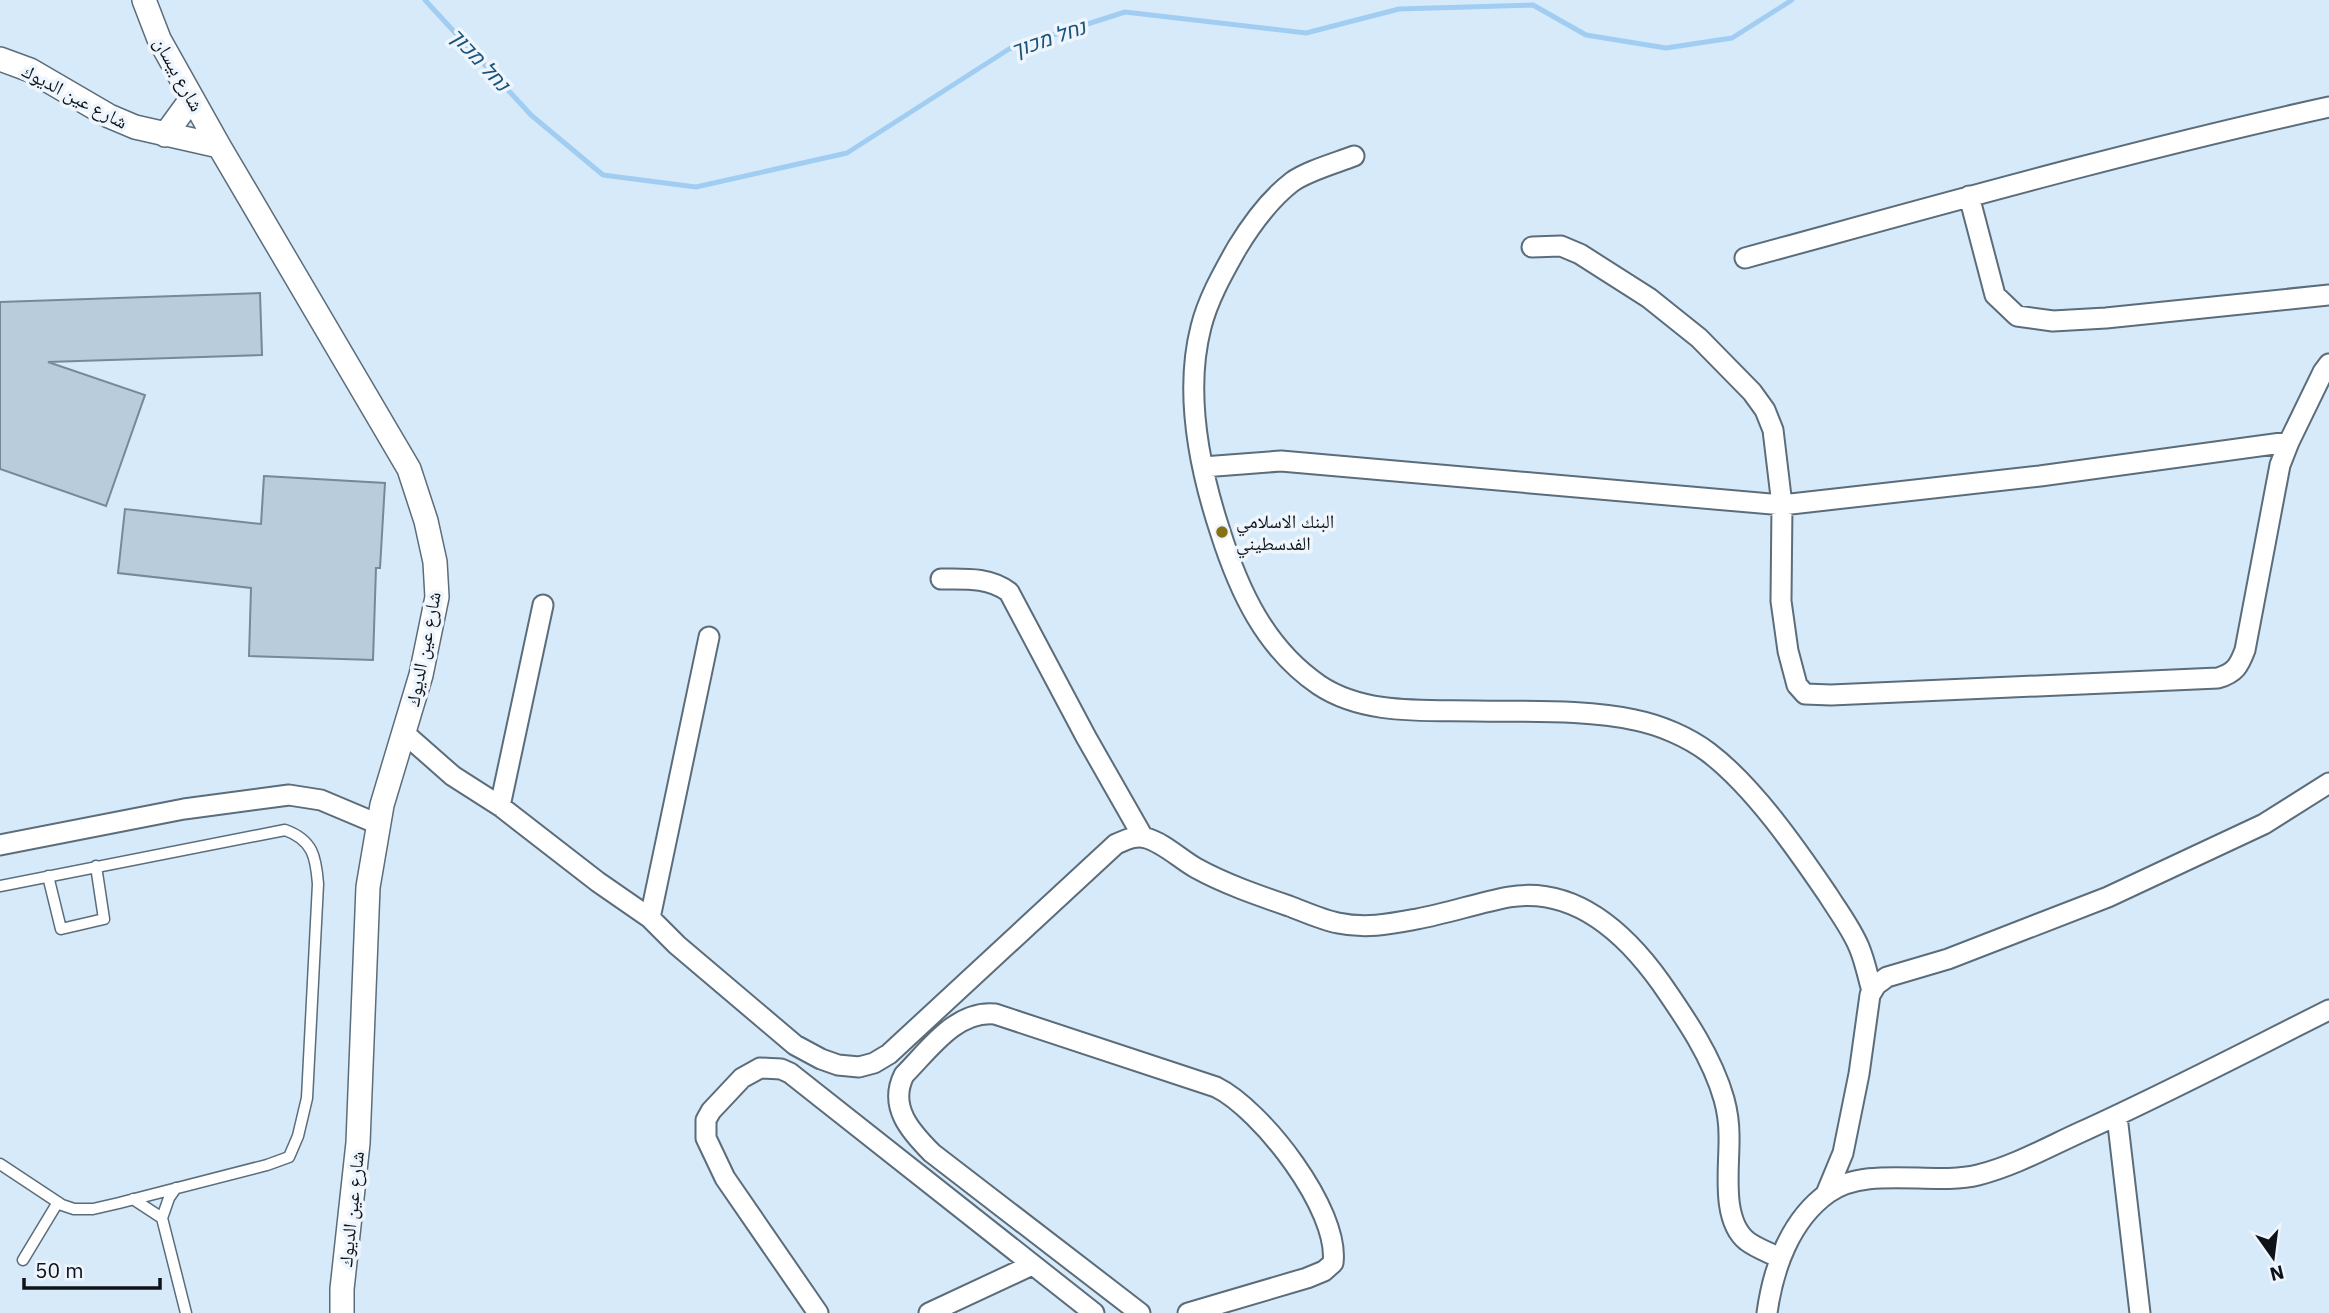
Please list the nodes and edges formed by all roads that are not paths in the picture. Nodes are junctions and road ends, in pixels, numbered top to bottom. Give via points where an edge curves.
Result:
1 (144, 0) edge
2 (0, 59) edge
3 (192, 98) junction
4 (2329, 107) edge
5 (165, 135) junction
6 (219, 146) junction
7 (1354, 156) dead end
8 (1969, 196) junction
9 (1532, 247) dead end
10 (1745, 258) dead end
11 (2329, 295) edge
12 (2329, 364) edge
13 (2288, 442) junction
14 (1203, 467) junction
15 (1782, 505) junction
16 (941, 579) dead end
17 (543, 605) dead end
18 (709, 637) dead end
19 (404, 733) junction
20 (2329, 783) edge
21 (500, 806) junction
22 (378, 824) junction
23 (1143, 837) junction
24 (0, 845) edge
25 (96, 866) junction
26 (48, 876) junction
27 (0, 886) edge
28 (650, 918) junction
29 (1872, 991) junction
30 (2329, 1010) edge
31 (2117, 1116) junction
32 (0, 1164) edge
33 (176, 1188) junction
34 (1826, 1194) junction
35 (133, 1199) junction
36 (58, 1202) junction
37 (162, 1219) junction
38 (1780, 1258) junction
39 (23, 1260) dead end
40 (1032, 1265) junction
41 (1221, 1307) edge
42 (186, 1313) edge
43 (342, 1313) edge
44 (818, 1313) edge
45 (929, 1313) edge
46 (1094, 1313) edge
47 (1140, 1313) edge
48 (1188, 1313) edge
49 (1767, 1313) edge
50 (2140, 1313) edge

1 - 3 street, شارع بيسان via 159,39
2 - 5 street, شارع عين الديوك via 30,70 109,116
3 - 5 street
3 - 6 street, شارع بيسان
4 - 8 street
5 - 6 street, شارع عين الديوك
6 - 19 street, شارع عين الديوك via 409,470 426,521 437,597
7 - 14 street via 1294,180 1247,232 1219,281 1201,325 1195,364 1196,428
8 - 10 street
8 - 11 street via 1995,295 2017,316 2053,321 2106,318
9 - 15 street via 1561,246 1615,275 1699,338 1752,392 1766,410 1773,430
12 - 13 street
13 - 15 street
13 - 15 street via 2245,650 2232,674 2218,678 1805,694 1797,685 1784,626
14 - 15 street via 1281,461
14 - 29 street via 1224,546 1246,596 1271,641 1301,671 1341,697 1371,705 1604,715 1653,725 1693,742 1723,764 1794,845 1858,946
16 - 23 street via 997,583 1009,592
17 - 21 street
18 - 28 street
19 - 21 street via 453,776
19 - 22 street, شارع عين الديوك
20 - 29 street via 2264,824 2108,897 1948,959 1887,977
21 - 28 street
22 - 24 street via 321,800 289,795 184,809
22 - 43 street, شارع عين الديوك via 368,887 358,1143
23 - 28 street via 1116,844 889,1054 859,1067 838,1065 795,1045
23 - 38 street via 1229,884 1361,928 1512,897 1544,897 1607,923 1660,982 1714,1069 1729,1133 1728,1194 1735,1224 1748,1242
25 - 26 lane
25 - 26 lane via 104,919 61,929
25 - 33 lane via 285,830 307,843 316,865 318,906 307,1098 294,1147 282,1161
26 - 27 lane
29 - 34 street via 1843,1153
30 - 31 street
31 - 34 street via 1978,1175 1861,1180
31 - 50 street
32 - 36 lane
33 - 35 lane
33 - 37 lane
34 - 38 street via 1802,1221
35 - 36 lane via 93,1209 74,1209
35 - 37 lane
36 - 39 lane
37 - 42 lane
38 - 49 street
40 - 44 street via 790,1073 760,1068 743,1078 711,1111 706,1138 725,1178
40 - 45 street
40 - 46 street
41 - 47 street via 1324,1271 1333,1263 1335,1250 1311,1189 1244,1106 1216,1087 995,1014 982,1013 955,1024 900,1083 901,1115 911,1133
41 - 48 street

